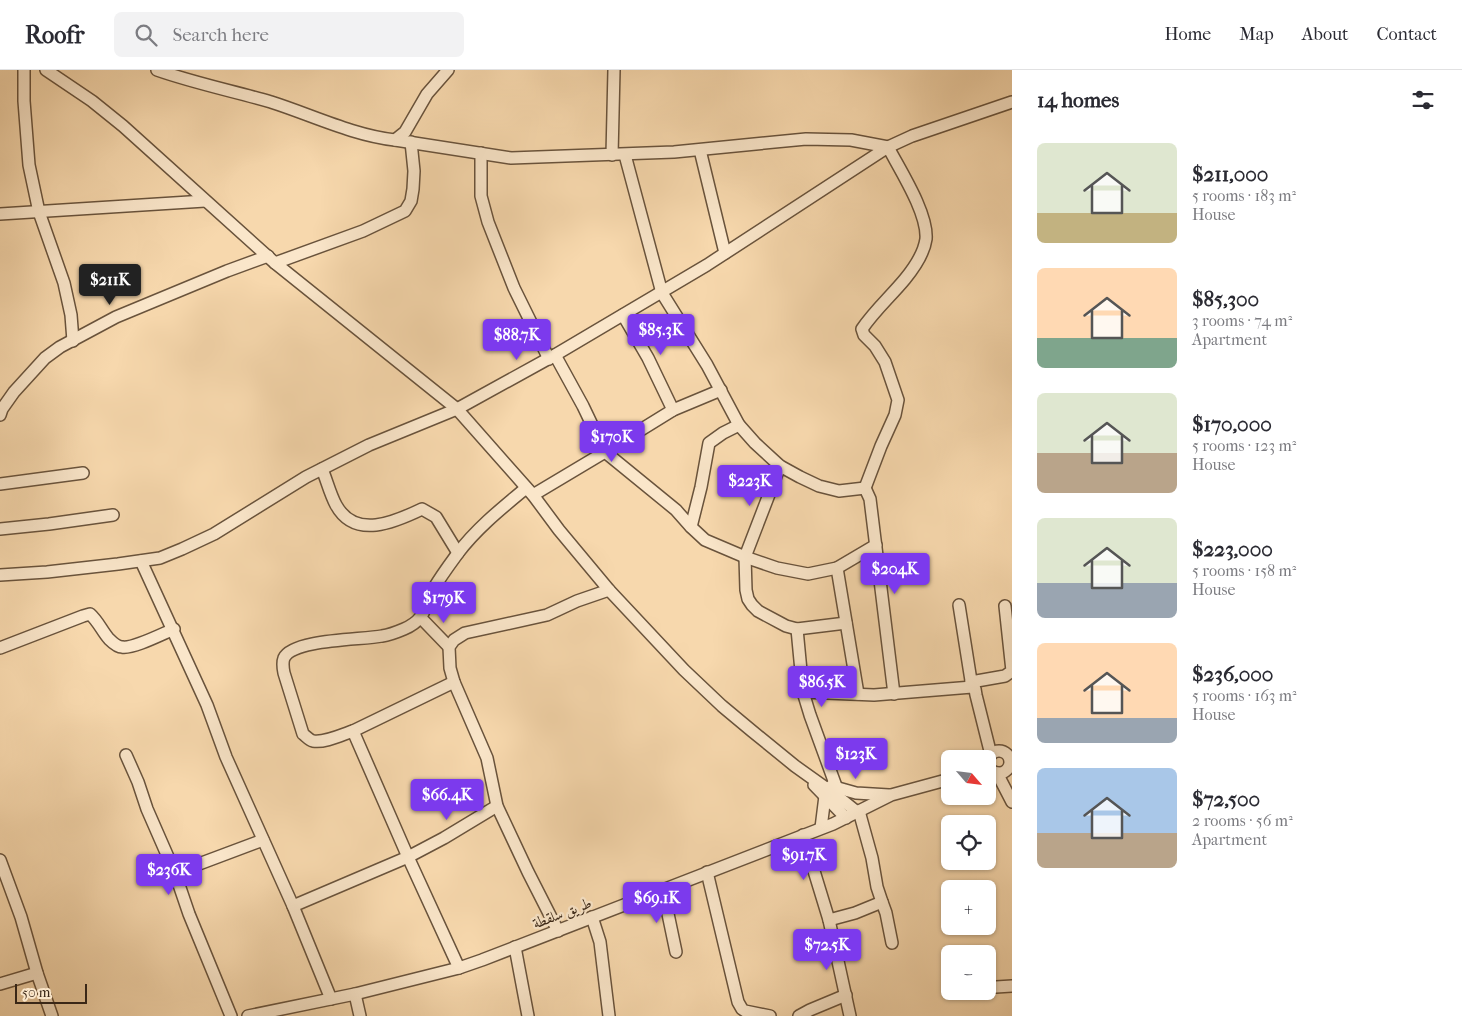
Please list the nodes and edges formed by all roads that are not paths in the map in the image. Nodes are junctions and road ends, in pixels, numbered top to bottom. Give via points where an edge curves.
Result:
1 (24, 70) edge
2 (46, 70) edge
3 (157, 70) edge
4 (448, 70) edge
5 (614, 70) edge
6 (178, 74) edge
7 (1012, 102) edge
8 (395, 140) junction
9 (411, 142) junction
10 (888, 147) junction
11 (700, 150) junction
12 (481, 153) junction
13 (612, 155) junction
14 (625, 155) junction
15 (205, 201) junction
16 (39, 212) junction
17 (0, 214) edge
18 (725, 253) junction
19 (272, 259) junction
20 (662, 293) junction
21 (623, 315) junction
22 (73, 341) junction
23 (552, 357) junction
24 (721, 390) junction
25 (457, 408) junction
26 (673, 410) junction
27 (0, 415) edge
28 (739, 425) junction
29 (604, 452) junction
30 (780, 466) junction
31 (322, 469) junction
32 (83, 473) dead end
33 (0, 484) edge
34 (865, 488) junction
35 (530, 492) junction
36 (113, 514) dead end
37 (691, 527) junction
38 (0, 529) edge
39 (876, 546) junction
40 (458, 553) junction
41 (745, 557) junction
42 (141, 561) junction
43 (837, 568) junction
44 (0, 575) edge
45 (609, 590) junction
46 (959, 605) dead end
47 (1005, 606) dead end
48 (421, 618) junction
49 (846, 623) junction
50 (174, 629) junction
51 (797, 629) junction
52 (0, 648) edge
53 (449, 648) junction
54 (454, 682) junction
55 (971, 684) junction
56 (803, 692) junction
57 (858, 694) junction
58 (894, 694) junction
59 (353, 731) junction
60 (987, 750) edge
61 (996, 753) edge
62 (126, 755) dead end
63 (796, 766) junction
64 (1004, 766) edge
65 (941, 776) edge
66 (818, 781) junction
67 (941, 781) edge
68 (837, 789) junction
69 (896, 793) junction
70 (824, 796) junction
71 (1012, 802) edge
72 (497, 806) junction
73 (858, 811) junction
74 (846, 818) junction
75 (821, 828) junction
76 (803, 835) junction
77 (263, 840) junction
78 (408, 857) junction
79 (0, 860) edge
80 (707, 872) junction
81 (175, 873) junction
82 (662, 890) junction
83 (882, 902) junction
84 (293, 906) junction
85 (592, 917) junction
86 (829, 920) junction
87 (558, 931) junction
88 (892, 943) dead end
89 (515, 947) junction
90 (676, 952) dead end
91 (459, 968) junction
92 (37, 973) junction
93 (0, 984) edge
94 (1012, 986) edge
95 (996, 987) dead end
96 (355, 994) junction
97 (846, 995) junction
98 (331, 999) junction
99 (52, 1016) edge
100 (231, 1016) edge
101 (248, 1016) edge
102 (360, 1016) edge
103 (528, 1016) edge
104 (609, 1016) edge
105 (770, 1016) edge
106 (799, 1016) edge
107 (850, 1016) edge

1 - 16 street via 29,165
2 - 15 street via 123,126
3 - 6 street
4 - 8 street via 427,94 405,132
5 - 13 street
6 - 8 street via 342,127
7 - 10 street
8 - 9 street
9 - 12 street
9 - 19 street via 413,189 405,211 363,232
10 - 11 street via 851,140 806,139
10 - 18 street
10 - 34 street via 921,211 926,239 922,252 906,277 862,329 885,362 898,400
11 - 14 street
11 - 18 street
12 - 13 street via 511,158
12 - 23 street via 481,196 488,222 514,288
13 - 14 street
14 - 20 street
15 - 16 street
15 - 19 street
16 - 17 street
16 - 22 street via 64,284
18 - 20 street
19 - 22 street via 227,271 116,317
19 - 25 street
20 - 21 street
20 - 24 street
21 - 23 street
21 - 26 street
22 - 27 street via 45,358 14,392
23 - 25 street
23 - 29 street via 582,406
24 - 26 street
24 - 28 street
25 - 31 street via 369,445
25 - 35 street
26 - 29 street
28 - 30 street
28 - 37 street via 709,443
29 - 35 street
29 - 37 street via 676,510
30 - 34 street via 826,488 840,491
30 - 41 street
31 - 40 street via 337,506 347,518 370,526 383,525 422,509 436,516
31 - 42 street via 214,534 160,558
32 - 33 street
34 - 39 street via 870,499
35 - 40 street via 490,518
35 - 45 street
36 - 38 street
37 - 41 street via 705,540
39 - 43 street
39 - 58 street
40 - 48 street via 434,589
41 - 43 street via 808,574
41 - 51 street via 746,590 752,605 786,626
42 - 44 street
42 - 50 street
43 - 49 street
45 - 53 street via 548,615 465,633
45 - 63 street via 690,676
46 - 55 street
47 - 55 street via 1012,670 1008,675
48 - 53 street
48 - 59 street via 384,636 326,641 298,648 285,657 284,673 303,734 314,741 322,741
49 - 51 street
49 - 57 street
50 - 52 street via 122,648 109,639 90,614
50 - 77 street
51 - 56 street
53 - 54 street
54 - 59 street
54 - 72 street via 487,758
55 - 58 street
55 - 60 street
56 - 57 street
56 - 68 street
57 - 58 street
59 - 78 street
61 - 64 street
62 - 81 street
63 - 66 street
63 - 70 street
64 - 71 street
65 - 69 street, طريق سلقطة
66 - 68 street
66 - 73 street
67 - 69 street, طريق سلقطة
68 - 69 street via 856,793
69 - 73 street, طريق سلقطة
70 - 74 street
70 - 75 street
72 - 78 street
72 - 87 street
73 - 74 street, طريق سلقطة
73 - 83 street
74 - 75 street, طريق سلقطة
75 - 76 street, طريق سلقطة
76 - 80 street, طريق سلقطة
76 - 86 street
77 - 81 street
77 - 84 street
78 - 84 street
78 - 91 street
79 - 92 street
80 - 82 street, طريق سلقطة
80 - 105 street via 738,1002 745,1011
81 - 100 street
82 - 85 street, طريق سلقطة
82 - 90 street
83 - 86 street via 855,914
83 - 88 street
84 - 98 street
85 - 87 street, طريق سلقطة
85 - 104 street via 600,942
86 - 97 street
87 - 89 street, طريق سلقطة
89 - 91 street, طريق سلقطة
89 - 103 street
91 - 96 street, طريق سلقطة
92 - 93 street
92 - 99 street
94 - 95 street
96 - 98 street, طريق سلقطة
96 - 102 street
97 - 106 street
97 - 107 street
98 - 101 street, طريق سلقطة

